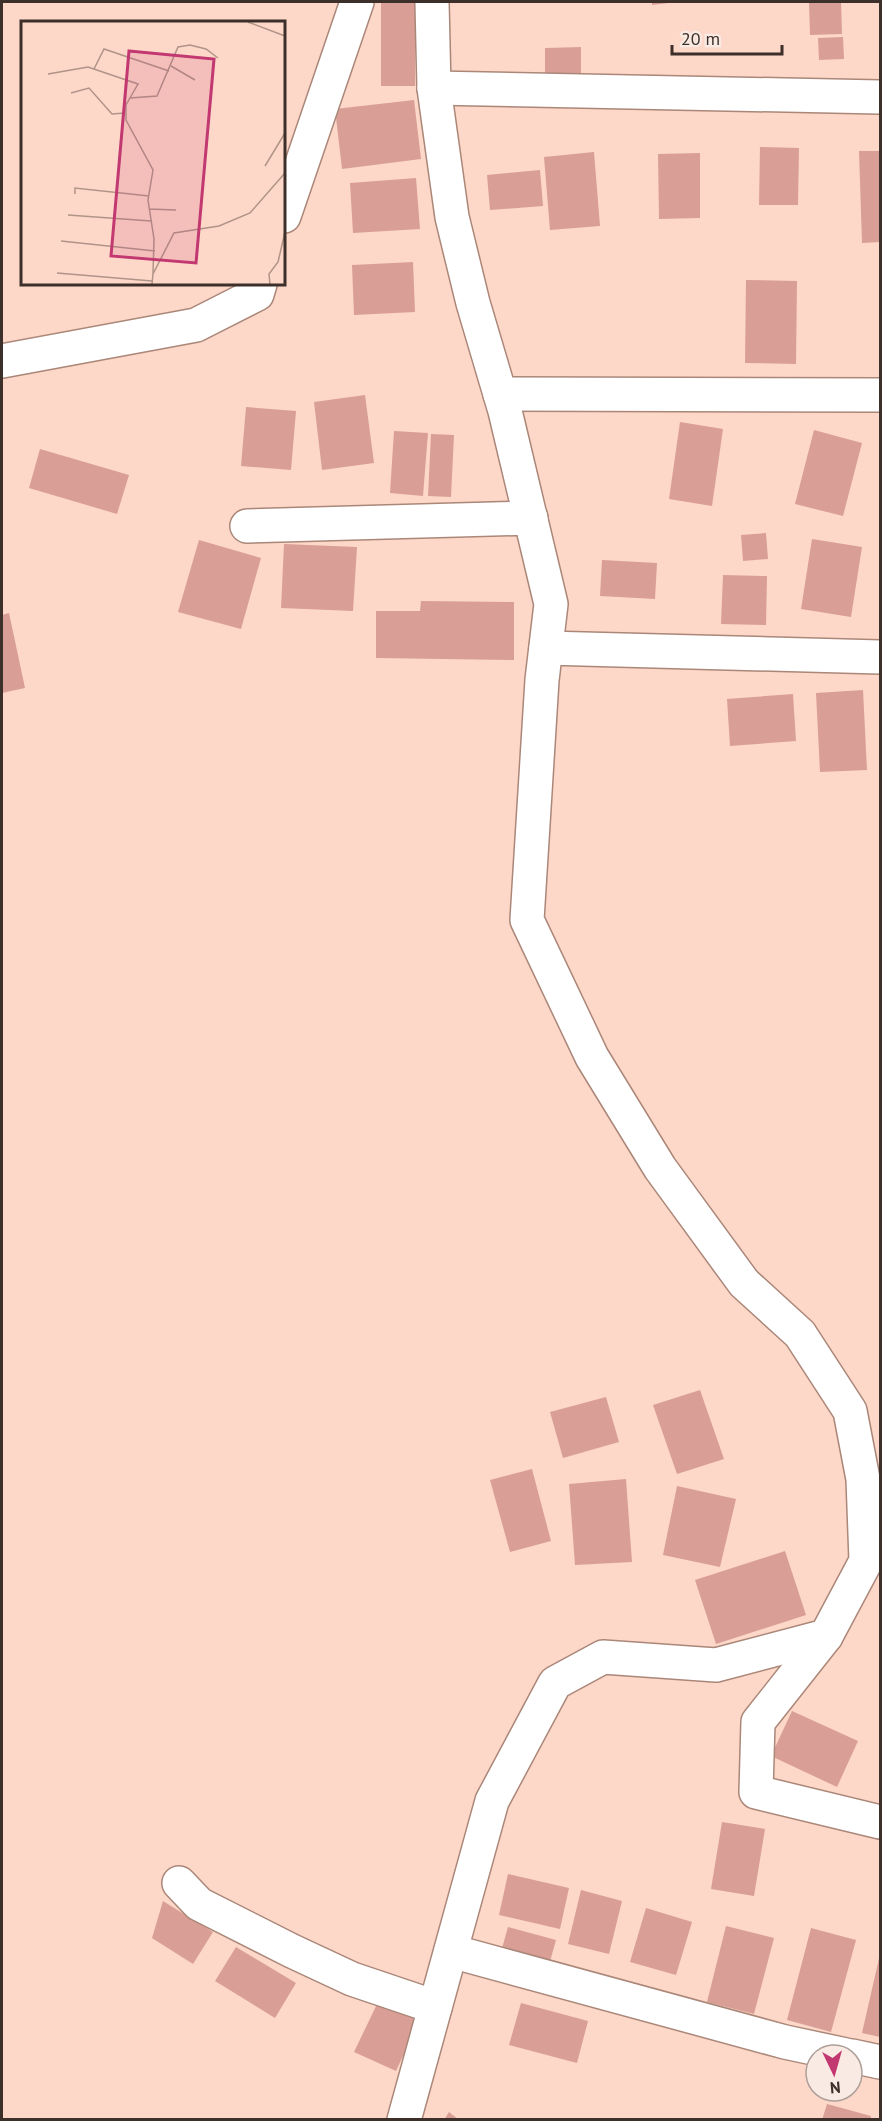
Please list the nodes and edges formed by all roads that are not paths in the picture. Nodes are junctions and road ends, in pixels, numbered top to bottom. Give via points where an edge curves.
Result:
1 (357, 2) edge
2 (432, 2) edge
3 (434, 88) junction
4 (880, 97) edge
5 (285, 213) edge
6 (260, 285) edge
7 (2, 361) edge
8 (500, 394) junction
9 (880, 395) edge
10 (531, 518) junction
11 (247, 526) dead end
12 (546, 648) junction
13 (880, 657) edge
14 (872, 1478) edge
15 (826, 1636) junction
16 (880, 1822) edge
17 (179, 1883) dead end
18 (451, 1951) junction
19 (435, 2007) junction
20 (804, 2046) edge
21 (864, 2059) edge
22 (880, 2062) edge
23 (404, 2120) edge

1 - 5 street
2 - 3 street
3 - 4 street
3 - 8 street via 452,217 472,303
6 - 7 street via 257,294 196,325
8 - 9 street
8 - 10 street
10 - 11 street
10 - 12 street via 552,604
12 - 13 street
12 - 14 street via 527,920 592,1057 660,1168 744,1282 800,1334 850,1411
14 - 15 street via 866,1561
15 - 16 street via 758,1722 756,1792
15 - 18 street via 716,1665 603,1657 555,1683 492,1801
17 - 19 street via 199,1904 292,1951 352,1979
18 - 19 street
18 - 20 street
19 - 23 street
21 - 22 street

